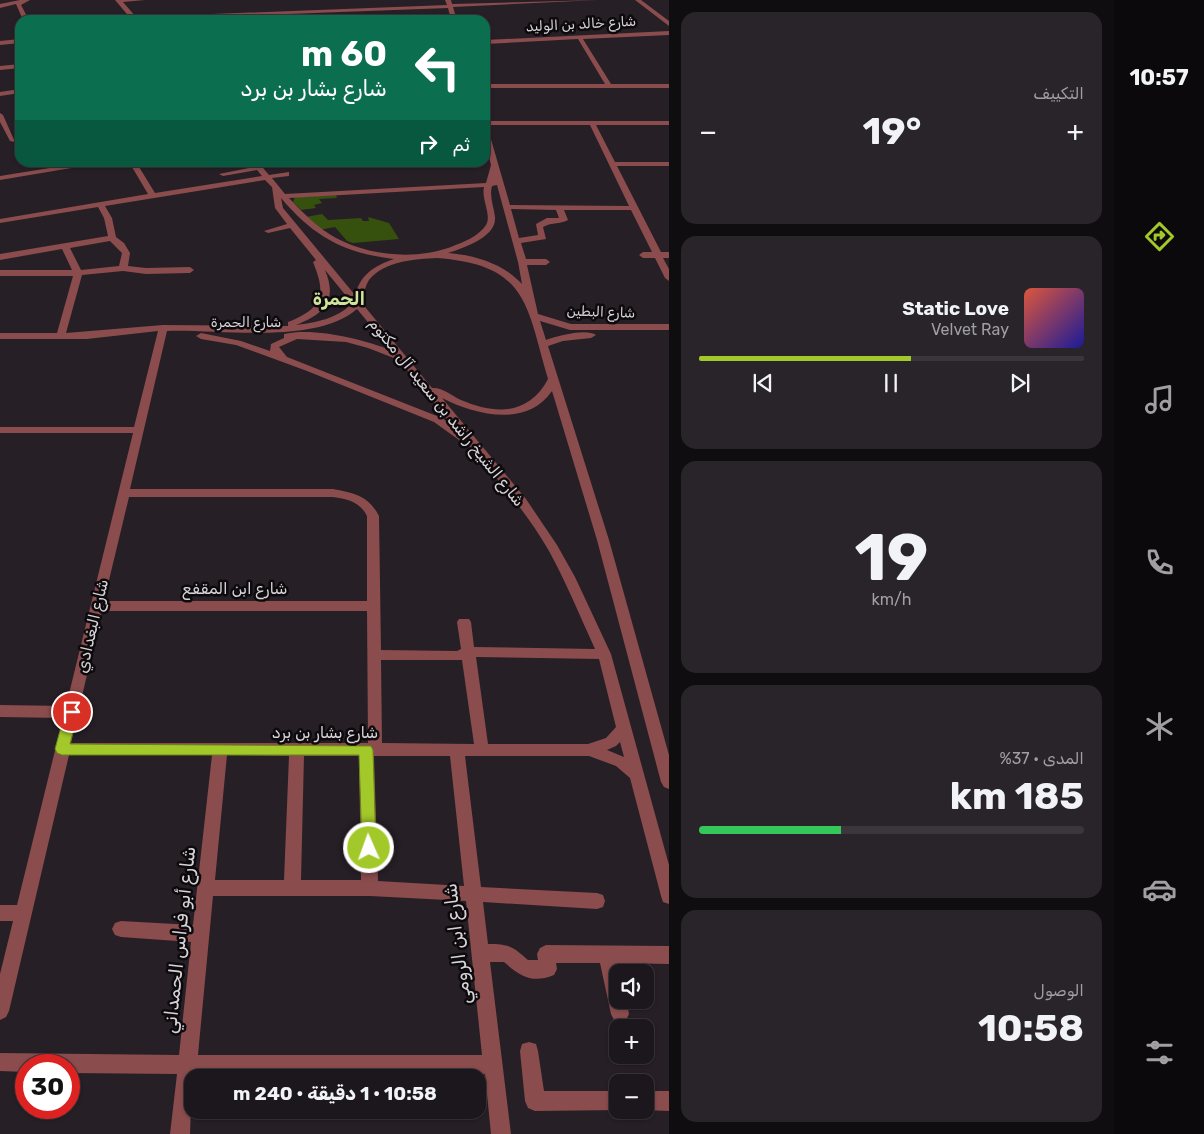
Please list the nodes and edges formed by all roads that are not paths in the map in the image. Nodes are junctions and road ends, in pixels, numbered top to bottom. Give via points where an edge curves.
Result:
1 (10, 0) edge
2 (118, 0) edge
3 (142, 0) edge
4 (595, 0) edge
5 (638, 0) edge
6 (25, 1) edge
7 (548, 1) edge
8 (1, 2) edge
9 (449, 3) edge
10 (20, 9) junction
11 (23, 15) edge
12 (131, 15) edge
13 (275, 15) edge
14 (453, 15) edge
15 (669, 24) edge
16 (669, 33) edge
17 (580, 37) junction
18 (490, 41) edge
19 (15, 42) edge
20 (0, 43) edge
21 (15, 66) edge
22 (0, 68) edge
23 (490, 86) edge
24 (609, 86) junction
25 (669, 86) edge
26 (15, 92) edge
27 (0, 94) edge
28 (0, 115) edge
29 (490, 123) edge
30 (592, 123) junction
31 (669, 123) edge
32 (4, 130) edge
33 (13, 141) edge
34 (490, 148) edge
35 (494, 164) junction
36 (614, 164) junction
37 (669, 164) edge
38 (72, 167) edge
39 (135, 167) edge
40 (249, 167) edge
41 (259, 167) edge
42 (223, 174) dead end
43 (286, 174) dead end
44 (0, 178) edge
45 (271, 181) junction
46 (488, 185) junction
47 (501, 186) junction
48 (153, 196) junction
49 (285, 196) junction
50 (100, 204) junction
51 (507, 208) junction
52 (559, 208) junction
53 (634, 208) junction
54 (0, 221) edge
55 (292, 225) junction
56 (268, 231) dead end
57 (112, 238) junction
58 (516, 241) junction
59 (64, 245) junction
60 (310, 246) junction
61 (643, 255) dead end
62 (658, 255) junction
63 (669, 255) edge
64 (0, 256) edge
65 (422, 256) junction
66 (522, 262) junction
67 (546, 262) dead end
68 (123, 268) junction
69 (190, 270) dead end
70 (1, 271) edge
71 (78, 273) junction
72 (668, 275) edge
73 (529, 300) junction
74 (357, 302) junction
75 (534, 316) junction
76 (669, 327) edge
77 (273, 328) junction
78 (162, 332) junction
79 (669, 335) edge
80 (0, 336) edge
81 (61, 336) junction
82 (201, 336) junction
83 (296, 336) junction
84 (543, 345) junction
85 (284, 360) junction
86 (406, 361) junction
87 (553, 379) junction
88 (423, 381) junction
89 (140, 430) junction
90 (1, 431) edge
91 (491, 464) junction
92 (124, 493) junction
93 (97, 606) junction
94 (373, 606) junction
95 (464, 622) dead end
96 (468, 652) junction
97 (604, 654) junction
98 (375, 655) junction
99 (0, 711) edge
100 (72, 712) junction
101 (625, 727) junction
102 (62, 749) junction
103 (220, 750) junction
104 (297, 750) junction
105 (370, 750) junction
106 (457, 750) junction
107 (482, 750) junction
108 (588, 750) junction
109 (638, 776) junction
110 (669, 782) edge
111 (206, 888) junction
112 (292, 888) junction
113 (370, 888) junction
114 (472, 892) junction
115 (669, 896) edge
116 (597, 901) dead end
117 (0, 913) edge
118 (24, 913) junction
119 (121, 929) dead end
120 (201, 934) junction
121 (480, 953) junction
122 (607, 955) junction
123 (669, 955) edge
124 (0, 1011) edge
125 (620, 1014) dead end
126 (529, 1050) dead end
127 (0, 1062) edge
128 (492, 1064) junction
129 (187, 1065) junction
130 (609, 1101) edge
131 (654, 1101) edge
132 (669, 1101) edge
133 (180, 1134) edge
134 (501, 1134) edge

1 - 8 street
2 - 3 street
2 - 12 street
4 - 7 street
5 - 15 street
6 - 8 street
6 - 10 street via 18,4
7 - 9 street
8 - 10 street
9 - 13 street
9 - 14 street
10 - 11 street
16 - 17 street, شارع خالد بن الوليد
17 - 18 street, شارع خالد بن الوليد
17 - 24 street
19 - 20 street
21 - 22 street
23 - 24 street
24 - 25 street
26 - 27 street
28 - 32 street
29 - 30 street
30 - 31 street
30 - 36 street
32 - 33 street
34 - 35 street
35 - 46 street
35 - 47 street
36 - 37 street
36 - 53 street
38 - 44 street
39 - 48 street
40 - 42 street
41 - 45 street
43 - 45 street
45 - 48 street
45 - 49 street
45 - 55 street, شارع الشيخ راشد بن سعيد آل مكتوم via 279,208
46 - 47 street
46 - 49 street
46 - 65 street via 492,220 482,235 460,247
47 - 51 street
48 - 50 street
49 - 65 street via 313,228 340,245 376,254
50 - 54 street
50 - 57 street via 110,224
51 - 52 street
51 - 58 street
52 - 53 street
52 - 58 street via 564,220 550,220 539,226 543,237
53 - 62 street
55 - 56 street
55 - 60 street, شارع الشيخ راشد بن سعيد آل مكتوم
57 - 59 street
57 - 68 street via 126,253
58 - 66 street
59 - 64 street
59 - 71 street
60 - 74 street, شارع الشيخ راشد بن سعيد آل مكتوم
60 - 77 street via 326,282 327,294 322,304 301,321
61 - 62 street
62 - 63 street
62 - 72 street
65 - 73 street via 463,258 494,268 515,282
65 - 74 street via 379,268 362,283
66 - 67 street
66 - 73 street
68 - 69 street
68 - 71 street
70 - 71 street
71 - 81 street
73 - 75 street
74 - 77 street, شارع الحمرة via 342,314 318,324
74 - 86 street, شارع الشيخ راشد بن سعيد آل مكتوم
75 - 76 street, شارع البطين via 570,327
75 - 84 street
77 - 78 street, شارع الحمرة
78 - 81 street, شارع الحمرة
78 - 82 street, شارع الحمرة
78 - 89 street, شارع البغدادي
79 - 84 street, شارع البطين via 577,336
80 - 81 street, شارع الحمرة
82 - 83 street, شارع الحمرة
82 - 85 street via 232,342
83 - 85 street via 274,346
83 - 86 street, شارع الحمرة via 350,339
84 - 87 street
85 - 91 street via 438,420
86 - 88 street, شارع الشيخ راشد بن سعيد آل مكتوم
87 - 88 street via 543,397 521,409 506,412 469,408 441,395
87 - 110 street via 613,573
88 - 91 street, شارع الشيخ راشد بن سعيد آل مكتوم
89 - 90 street
89 - 92 street, شارع البغدادي
91 - 97 street, شارع الشيخ راشد بن سعيد آل مكتوم via 553,548
92 - 93 street, شارع البغدادي
92 - 94 street via 333,493 363,500 373,516
93 - 94 street, شارع ابن المقفع
93 - 100 street, شارع البغدادي
94 - 98 street
95 - 96 street
96 - 97 street
96 - 98 street via 458,656
96 - 107 street
97 - 101 street, شارع الشيخ راشد بن سعيد آل مكتوم
98 - 105 street
99 - 100 street
100 - 102 street, شارع البغدادي
101 - 108 street, شارع بشار بن برد via 611,742
101 - 109 street, شارع الشيخ راشد بن سعيد آل مكتوم
102 - 103 street, شارع بشار بن برد
102 - 118 street, شارع البغدادي
103 - 104 street, شارع بشار بن برد
103 - 111 street, شارع أبو فراس الحمداني
104 - 105 street, شارع بشار بن برد
104 - 112 street
105 - 106 street, شارع بشار بن برد
105 - 113 street
106 - 107 street, شارع بشار بن برد
106 - 114 street, شارع ابن الرومي
107 - 108 street, شارع بشار بن برد
108 - 109 street, شارع بشار بن برد via 610,756
109 - 115 street, شارع الشيخ راشد بن سعيد آل مكتوم
111 - 112 street
111 - 120 street, شارع أبو فراس الحمداني
112 - 113 street
113 - 114 street
114 - 116 street
114 - 121 street, شارع ابن الرومي
117 - 118 street
118 - 124 street, شارع البغدادي
119 - 120 street
120 - 129 street, شارع أبو فراس الحمداني
121 - 122 street via 507,953 525,969 548,969 546,954
121 - 128 street, شارع ابن الرومي
122 - 123 street
122 - 125 street
126 - 130 street via 535,1101
127 - 129 street
128 - 129 street
128 - 134 street, شارع ابن الرومي
129 - 133 street, شارع أبو فراس الحمداني
131 - 132 street

